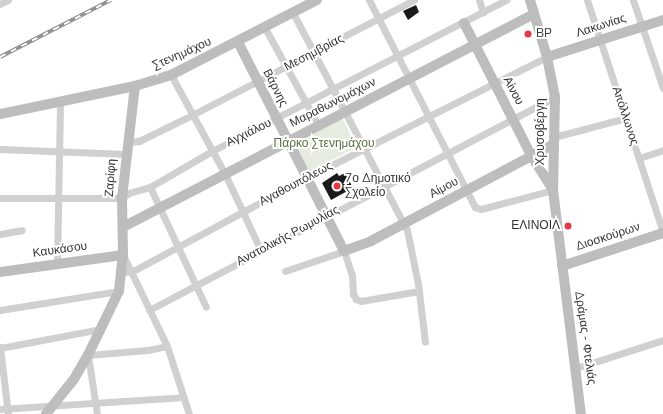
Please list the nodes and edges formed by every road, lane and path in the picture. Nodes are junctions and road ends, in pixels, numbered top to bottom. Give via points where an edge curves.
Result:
1 (317, 0) edge
2 (369, 0) edge
3 (414, 0) edge
4 (479, 0) edge
5 (506, 0) edge
6 (530, 0) edge
7 (587, 0) edge
8 (633, 0) edge
9 (483, 12) junction
10 (293, 13) junction
11 (534, 14) junction
12 (379, 19) junction
13 (663, 20) edge
14 (464, 23) junction
15 (642, 26) junction
16 (265, 28) junction
17 (600, 40) junction
18 (238, 42) junction
19 (475, 45) junction
20 (314, 53) junction
21 (398, 56) junction
22 (547, 57) junction
23 (286, 67) junction
24 (171, 75) junction
25 (410, 78) junction
26 (258, 82) junction
27 (494, 84) junction
28 (134, 86) junction
29 (663, 88) edge
30 (333, 90) junction
31 (555, 97) junction
32 (60, 102) junction
33 (306, 104) junction
34 (344, 112) junction
35 (0, 114) edge
36 (192, 115) junction
37 (430, 117) junction
38 (626, 118) junction
39 (276, 119) junction
40 (513, 120) junction
41 (318, 125) junction
42 (554, 140) junction
43 (288, 141) junction
44 (127, 142) junction
45 (0, 149) edge
46 (363, 149) junction
47 (663, 150) edge
48 (58, 151) junction
49 (212, 151) junction
50 (126, 154) junction
51 (450, 154) junction
52 (531, 155) junction
53 (638, 158) junction
54 (226, 176) junction
55 (306, 178) junction
56 (150, 186) junction
57 (384, 187) junction
58 (467, 190) junction
59 (553, 190) junction
60 (0, 198) edge
61 (122, 198) junction
62 (58, 199) junction
63 (160, 209) junction
64 (242, 212) junction
65 (326, 215) junction
66 (404, 224) junction
67 (123, 227) junction
68 (22, 230) dead end
69 (663, 232) edge
70 (0, 234) edge
71 (178, 247) junction
72 (261, 251) junction
73 (344, 251) junction
74 (123, 255) junction
75 (57, 262) junction
76 (562, 266) junction
77 (127, 271) junction
78 (285, 271) dead end
79 (0, 272) edge
80 (196, 284) junction
81 (419, 291) junction
82 (119, 292) junction
83 (206, 307) dead end
84 (0, 310) edge
85 (149, 310) junction
86 (101, 329) junction
87 (663, 340) edge
88 (425, 342) dead end
89 (167, 346) junction
90 (0, 347) edge
91 (88, 355) junction
92 (576, 368) junction
93 (184, 397) junction
94 (96, 404) junction
95 (53, 406) junction
96 (5, 410) edge
97 (46, 414) edge
98 (97, 414) edge
99 (189, 414) edge
100 (581, 414) edge

1 - 10 street, Στενημάχου
2 - 12 street
3 - 12 street, Μεσημβρίας
4 - 9 street
5 - 9 street, Αγχιάλου
6 - 11 street, Χρυσοβέργη
7 - 17 street, Απόλλωνος
8 - 15 street
9 - 14 street, Αγχιάλου
10 - 16 street, Στενημάχου
10 - 20 street
11 - 19 street, Μαραθωνομάχων
11 - 22 street, Χρυσοβέργη
12 - 20 street, Μεσημβρίας
12 - 21 street
13 - 15 street, Λακωνίας
14 - 19 street, Αίνου
14 - 21 street, Αγχιάλου
15 - 17 street, Λακωνίας
15 - 29 street
16 - 18 street, Στενημάχου
16 - 23 street
17 - 22 street, Λακωνίας
17 - 38 street, Απόλλωνος
18 - 24 street, Στενημάχου
18 - 26 street, Βάρνης
19 - 25 street, Μαραθωνομάχων
19 - 27 street, Αίνου
20 - 23 street, Μεσημβρίας
20 - 30 street
21 - 25 street
21 - 30 street, Αγχιάλου
22 - 27 street, Αγαθουπόλεως
22 - 31 street, Χρυσοβέργη
23 - 26 street, Μεσημβρίας
23 - 33 street
24 - 28 street, Στενημάχου
24 - 36 street
25 - 34 street, Μαραθωνομάχων
25 - 37 street
26 - 36 street, Μεσημβρίας
26 - 39 street, Βάρνης
27 - 37 street, Αγαθουπόλεως
27 - 40 street, Αίνου
28 - 32 street, Στενημάχου
28 - 44 street, Ζαρίφη
30 - 33 street, Αγχιάλου
30 - 34 street
31 - 40 street, Ανατολικής Ρωμυλίας
31 - 42 street, Χρυσοβέργη
32 - 35 street, Στενημάχου
32 - 48 street
33 - 39 street, Αγχιάλου
33 - 41 street
34 - 41 street, Μαραθωνομάχων
34 - 46 street
36 - 44 street, Μεσημβρίας via 139,141
36 - 49 street
37 - 46 street, Αγαθουπόλεως
37 - 51 street
38 - 42 street
38 - 53 street, Απόλλωνος
39 - 43 street, Βάρνης
39 - 49 street, Αγχιάλου
40 - 51 street, Ανατολικής Ρωμυλίας
40 - 52 street, Αίνου
41 - 43 street, Μαραθωνομάχων
42 - 52 street, Αίμου
42 - 59 street, Χρυσοβέργη
43 - 54 street, Μαραθωνομάχων
43 - 55 street, Βάρνης
44 - 50 street, Ζαρίφη
45 - 48 street
46 - 55 street, Αγαθουπόλεως
46 - 57 street
47 - 53 street
48 - 50 street
48 - 62 street
49 - 54 street
49 - 56 street, Αγχιάλου
50 - 61 street, Ζαρίφη
51 - 57 street, Ανατολικής Ρωμυλίας
51 - 58 street
52 - 58 street, Αίμου
52 - 59 street, Αίνου
53 - 69 street, Απόλλωνος
54 - 63 street, Μαραθωνομάχων
54 - 64 street
55 - 64 street, Αγαθουπόλεως
55 - 65 street, Βάρνης
56 - 61 street, Αγχιάλου
56 - 63 street
57 - 65 street, Ανατολικής Ρωμυλίας
57 - 66 street
58 - 59 street via 474,206 479,209
58 - 66 street, Αίμου
59 - 76 street, Χρυσοβέργη
60 - 62 street, Αγχιάλου
61 - 62 street, Αγχιάλου
61 - 67 street, Ζαρίφη
62 - 75 street
63 - 67 street, Μαραθωνομάχων
63 - 71 street
64 - 71 street, Αγαθουπόλεως
64 - 72 street
65 - 72 street, Ανατολικής Ρωμυλίας
65 - 73 street, Βάρνης
66 - 73 street, Αίμου via 372,241
66 - 81 street
67 - 74 street, Ζαρίφη
68 - 70 street
69 - 76 street, Διοσκούρων
71 - 77 street, Αγαθουπόλεως
71 - 80 street
72 - 80 street, Ανατολικής Ρωμυλίας
73 - 78 street
73 - 81 street via 356,299 361,301
74 - 75 street, Καυκάσου
74 - 77 street, Ζαρίφη
75 - 79 street, Καυκάσου
76 - 92 street, Δράμας - Φτελιάς
77 - 82 street, Ζαρίφη
77 - 85 street
80 - 83 street
80 - 85 street, Ανατολικής Ρωμυλίας
81 - 88 street
82 - 84 street
82 - 86 street, Ζαρίφη
85 - 89 street
86 - 90 street
86 - 91 street, Ζαρίφη
87 - 92 street
89 - 91 street
89 - 93 street
90 - 96 street
91 - 94 street
91 - 95 street, Ζαρίφη
92 - 100 street, Δράμας - Φτελιάς
93 - 94 street
93 - 99 street
94 - 95 street
94 - 98 street
95 - 96 street
95 - 97 street, Ζαρίφη

